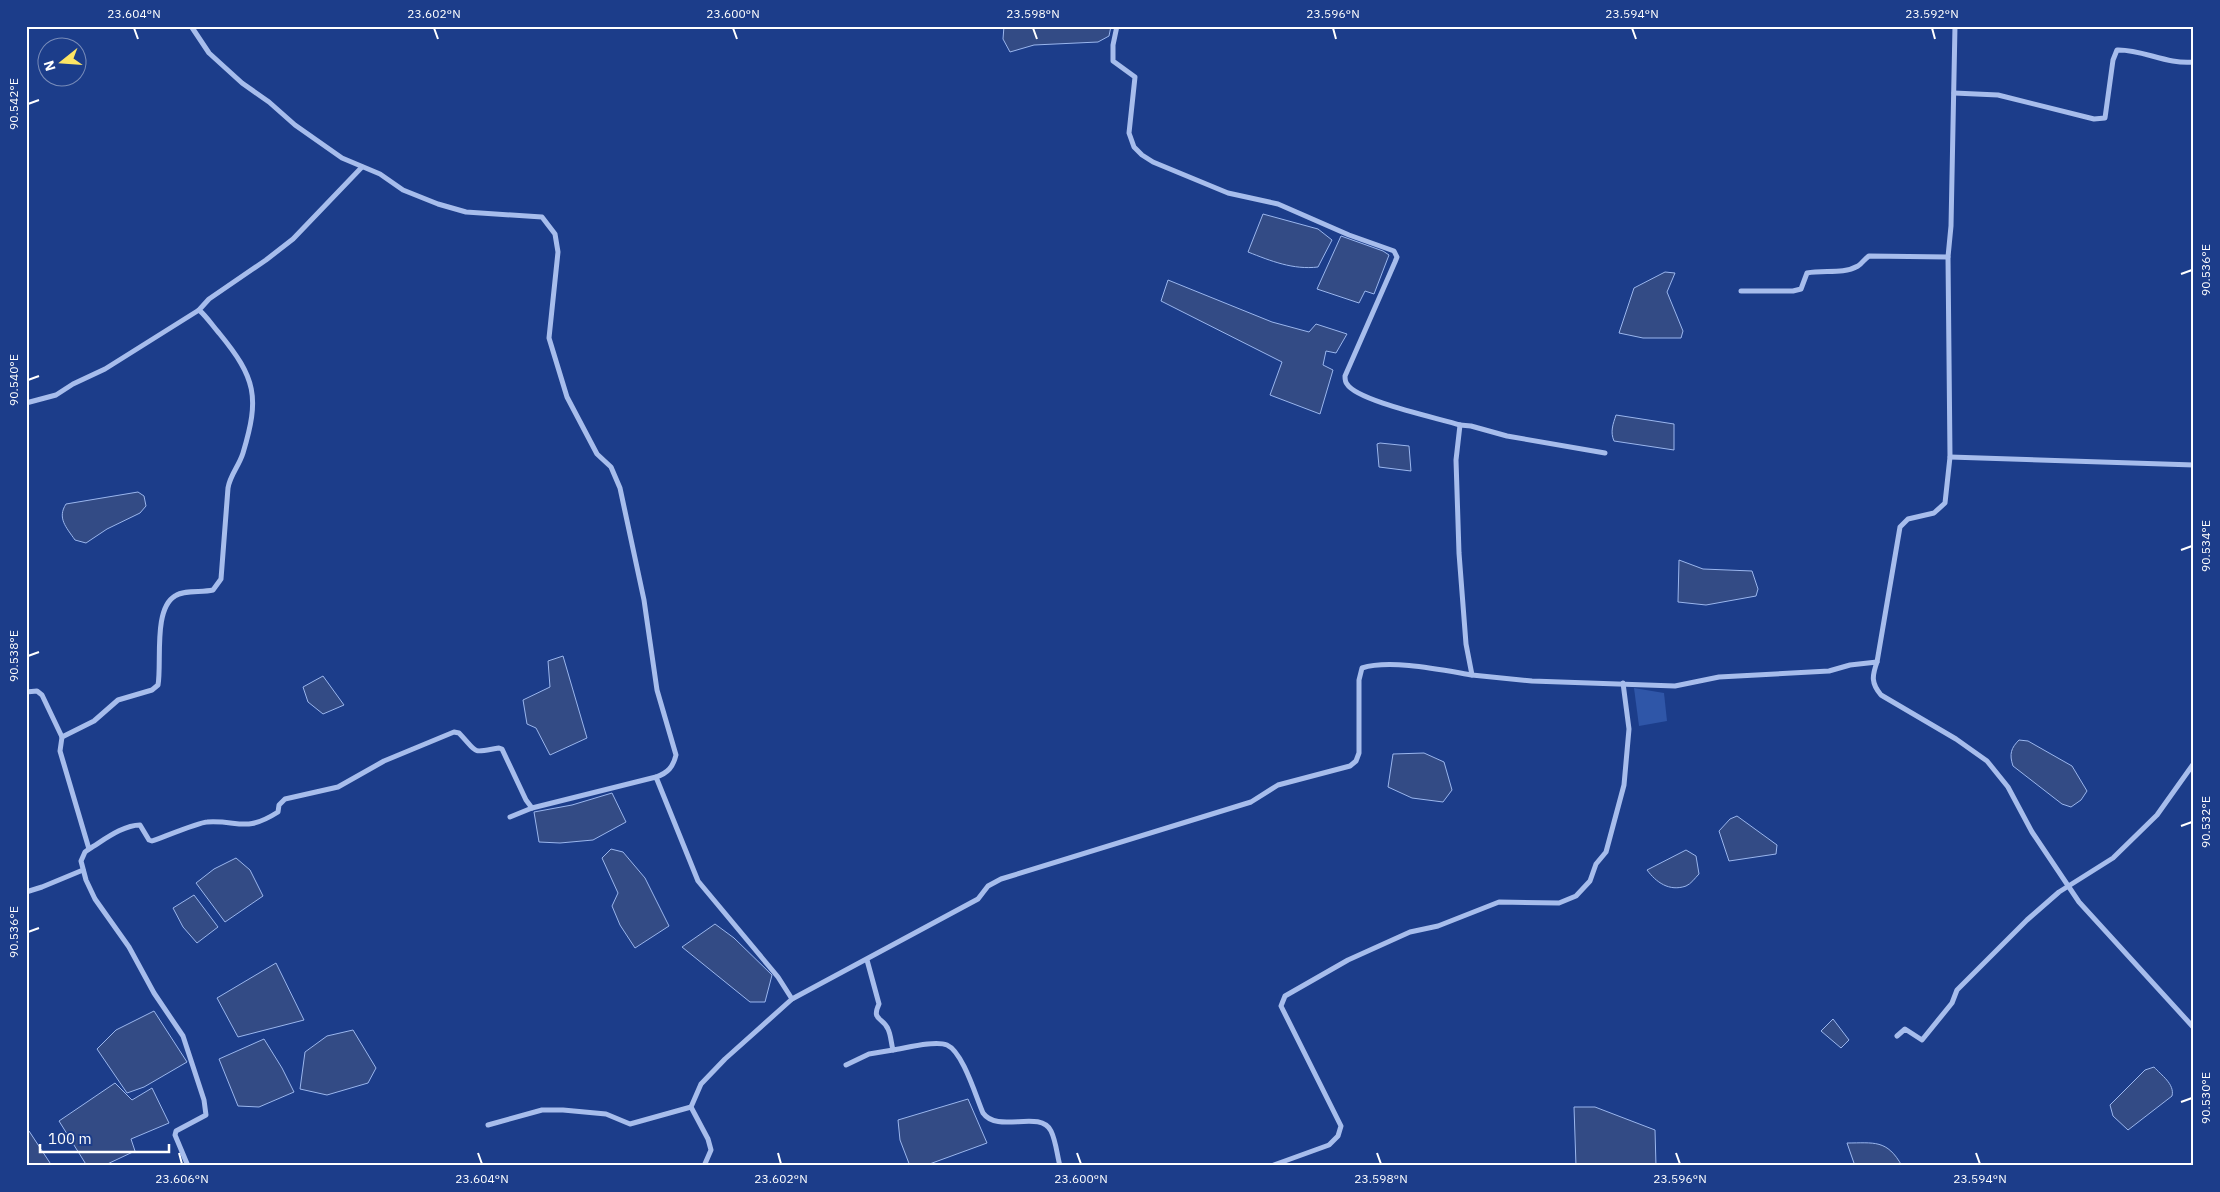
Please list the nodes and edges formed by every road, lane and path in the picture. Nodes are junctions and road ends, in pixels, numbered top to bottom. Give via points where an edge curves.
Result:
1 (191, 26) edge
2 (1117, 26) edge
3 (1955, 26) edge
4 (2194, 62) edge
5 (1954, 93) junction
6 (362, 167) junction
7 (1948, 258) junction
8 (1741, 291) dead end
9 (199, 310) junction
10 (26, 403) edge
11 (1460, 425) junction
12 (1604, 453) dead end
13 (1950, 457) junction
14 (2194, 465) edge
15 (1877, 662) junction
16 (1472, 675) junction
17 (1623, 683) junction
18 (26, 692) edge
19 (62, 737) junction
20 (2194, 763) edge
21 (656, 777) junction
22 (532, 808) junction
23 (510, 817) dead end
24 (89, 848) junction
25 (83, 870) junction
26 (2068, 887) junction
27 (26, 892) edge
28 (867, 960) junction
29 (792, 1000) junction
30 (2194, 1028) edge
31 (1898, 1036) dead end
32 (893, 1050) junction
33 (846, 1065) dead end
34 (691, 1107) junction
35 (488, 1125) dead end
36 (2194, 1163) edge
37 (188, 1166) edge
38 (704, 1166) edge
39 (1060, 1166) edge
40 (1271, 1166) edge
41 (2191, 1166) edge

1 - 6 street via 209,53 242,83 342,158
2 - 11 street via 1113,61 1135,77 1129,133 1134,147 1153,162 1228,193 1278,204 1394,251 1397,257 1345,376 1346,384 1354,391 1402,410
3 - 5 street
4 - 5 street via 2116,50 2106,118 2094,119 1998,95
5 - 7 street
6 - 9 street via 293,238 209,298
6 - 21 street via 380,174 403,190 466,212 542,217 555,234 558,260 549,338 567,397 597,454 611,467 622,497 644,600 657,690 676,755 666,773
7 - 8 street via 1869,256 1860,266 1844,271 1807,273 1800,289 1793,291
7 - 13 street
9 - 10 street via 56,395
9 - 19 street via 243,364 253,396 249,433 240,462 229,478 221,579 213,590 177,594 169,601 159,628 158,685 152,690 118,700 94,721
11 - 12 street
11 - 16 street via 1456,460 1458,545 1466,644
13 - 14 street
13 - 15 street via 1945,503 1934,513 1908,519 1900,527
15 - 17 street via 1830,671 1719,677 1676,686
15 - 26 street via 1872,676 1874,687 1881,695 1987,761 2008,787 2032,832
16 - 17 street via 1532,681
16 - 28 street via 1372,664 1362,668 1359,680 1359,753 1350,766 1278,785 1251,802 1001,879 988,886 978,899
17 - 40 street via 1629,729 1624,785 1606,852 1596,864 1590,881 1576,896 1559,903 1499,902 1438,926 1410,932 1348,960 1285,996 1281,1006 1340,1126 1338,1136 1329,1145
18 - 19 street via 42,694
19 - 24 street via 60,751
20 - 26 street via 2157,816 2112,858
21 - 22 street
21 - 29 street via 698,881 778,977
22 - 23 street
22 - 24 street via 502,749 481,753 459,732 454,732 384,761 338,787 285,799 279,804 278,812 264,821 248,826 205,822 152,842 137,825
24 - 25 street via 81,861
25 - 27 street
25 - 37 street via 95,899 129,947 183,1036 207,1110 201,1119 176,1131 175,1136
26 - 30 street
26 - 31 street via 2027,920 1957,990 1952,1003 1922,1040 1905,1029
28 - 29 street
28 - 32 street via 879,1004 877,1017 888,1027
29 - 34 street via 701,1084
32 - 33 street via 869,1054
32 - 39 street via 938,1043 948,1045 958,1056 988,1120 1045,1123 1051,1130
34 - 35 street via 630,1124 606,1114 542,1110
34 - 38 street via 711,1150
36 - 41 street

